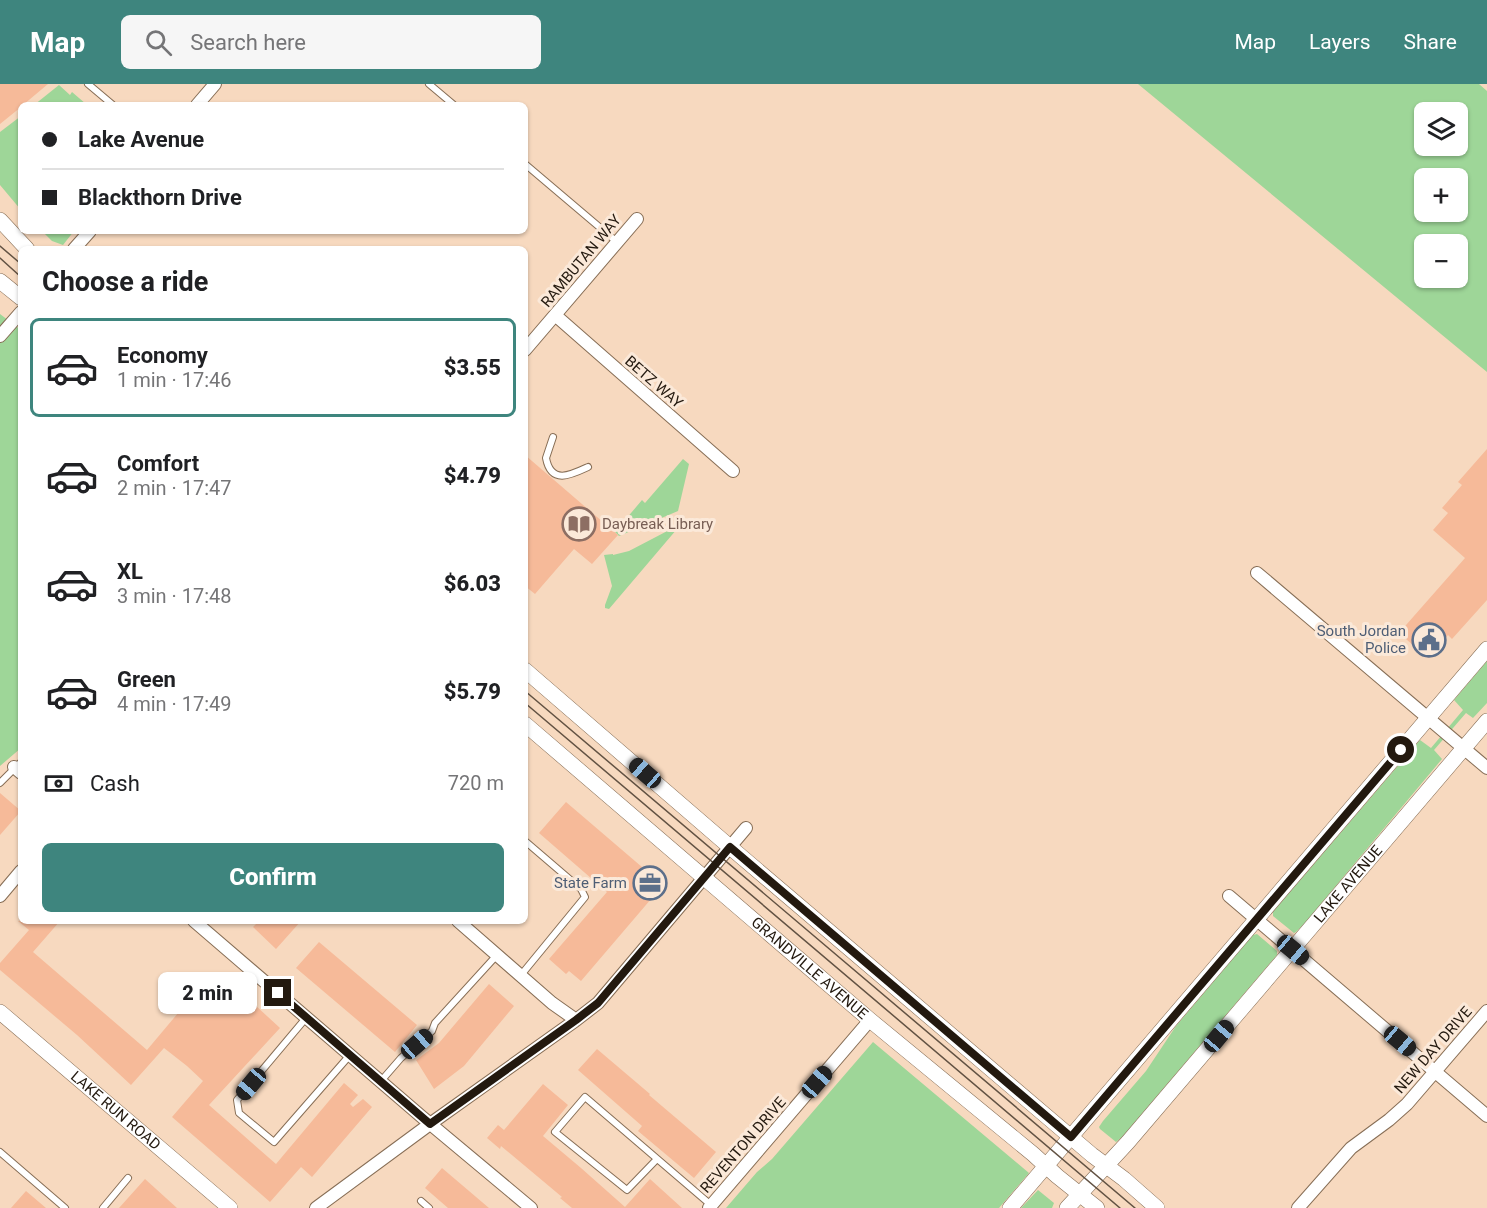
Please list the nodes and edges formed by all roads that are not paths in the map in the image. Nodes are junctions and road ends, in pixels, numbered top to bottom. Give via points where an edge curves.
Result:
1 (215, 84) edge
2 (429, 84) edge
3 (93, 85) edge
4 (110, 102) edge
5 (200, 102) edge
6 (450, 102) edge
7 (528, 167) edge
8 (637, 219) dead end
9 (0, 220) edge
10 (87, 234) edge
11 (617, 242) junction
12 (24, 246) edge
13 (77, 246) edge
14 (0, 281) edge
15 (18, 296) edge
16 (18, 315) edge
17 (555, 315) junction
18 (0, 336) edge
19 (528, 346) edge
20 (553, 437) dead end
21 (588, 467) dead end
22 (733, 471) dead end
23 (1257, 573) dead end
24 (1487, 649) edge
25 (528, 673) edge
26 (1428, 718) junction
27 (1487, 721) edge
28 (528, 727) edge
29 (1464, 748) junction
30 (18, 768) edge
31 (1487, 768) edge
32 (0, 783) edge
33 (746, 828) dead end
34 (528, 844) edge
35 (730, 847) junction
36 (18, 875) edge
37 (704, 878) junction
38 (0, 896) edge
39 (1229, 896) dead end
40 (1257, 920) junction
41 (197, 924) edge
42 (461, 924) edge
43 (1293, 950) junction
44 (497, 955) junction
45 (521, 975) junction
46 (1487, 1011) edge
47 (0, 1012) edge
48 (306, 1018) junction
49 (576, 1020) junction
50 (870, 1020) junction
51 (350, 1055) junction
52 (1435, 1072) junction
53 (381, 1082) junction
54 (1487, 1116) edge
55 (430, 1124) junction
56 (1071, 1137) junction
57 (0, 1152) edge
58 (657, 1159) junction
59 (1106, 1166) junction
60 (1046, 1167) junction
61 (128, 1178) dead end
62 (1080, 1194) junction
63 (421, 1201) dead end
64 (710, 1206) edge
65 (65, 1208) edge
66 (103, 1208) edge
67 (230, 1208) edge
68 (316, 1208) edge
69 (429, 1208) edge
70 (531, 1208) edge
71 (1011, 1208) edge
72 (1067, 1208) edge
73 (1097, 1208) edge
74 (1157, 1208) edge
75 (1298, 1208) edge

1 - 5 street
2 - 6 lane
3 - 4 lane
7 - 11 lane
8 - 11 street, RAMBUTAN WAY
9 - 12 street
10 - 13 street
11 - 17 street, RAMBUTAN WAY
14 - 15 street
16 - 18 street
17 - 19 street, RAMBUTAN WAY
17 - 22 street, BETZ WAY
20 - 21 lane via 546,458 550,470 562,477
23 - 26 street
24 - 26 street
25 - 35 street
26 - 29 street
26 - 40 street
27 - 29 street, LAKE AVENUE
28 - 37 street, GRANDVILLE AVENUE
29 - 31 street
29 - 43 street, LAKE AVENUE
30 - 32 lane
33 - 35 street
34 - 45 lane via 581,889 585,897
35 - 37 street
35 - 56 street
36 - 38 street
37 - 49 street via 598,1003
37 - 50 street, GRANDVILLE AVENUE
39 - 40 street
40 - 43 street
40 - 56 street
41 - 48 street
42 - 44 street
43 - 52 street
43 - 59 street, LAKE AVENUE
44 - 45 street
44 - 53 lane via 432,1031
45 - 49 street
46 - 52 street, NEW DAY DRIVE
47 - 67 street, LAKE RUN ROAD
48 - 51 street
48 - 51 lane via 237,1100 239,1113 274,1142
49 - 55 street
50 - 60 street, GRANDVILLE AVENUE
50 - 64 street, REVENTON DRIVE
51 - 53 street
52 - 54 street
52 - 75 street, NEW DAY DRIVE via 1399,1112 1351,1148
53 - 55 street
55 - 68 street
55 - 70 street
56 - 59 street
56 - 60 street
57 - 65 lane
58 - 58 lane via 585,1097 555,1132 627,1190
58 - 64 lane
59 - 62 street, LAKE AVENUE
59 - 74 street
60 - 62 street, GRANDVILLE AVENUE
60 - 71 street
61 - 66 lane
62 - 72 street, LAKE AVENUE
62 - 73 street, GRANDVILLE AVENUE
63 - 69 lane

